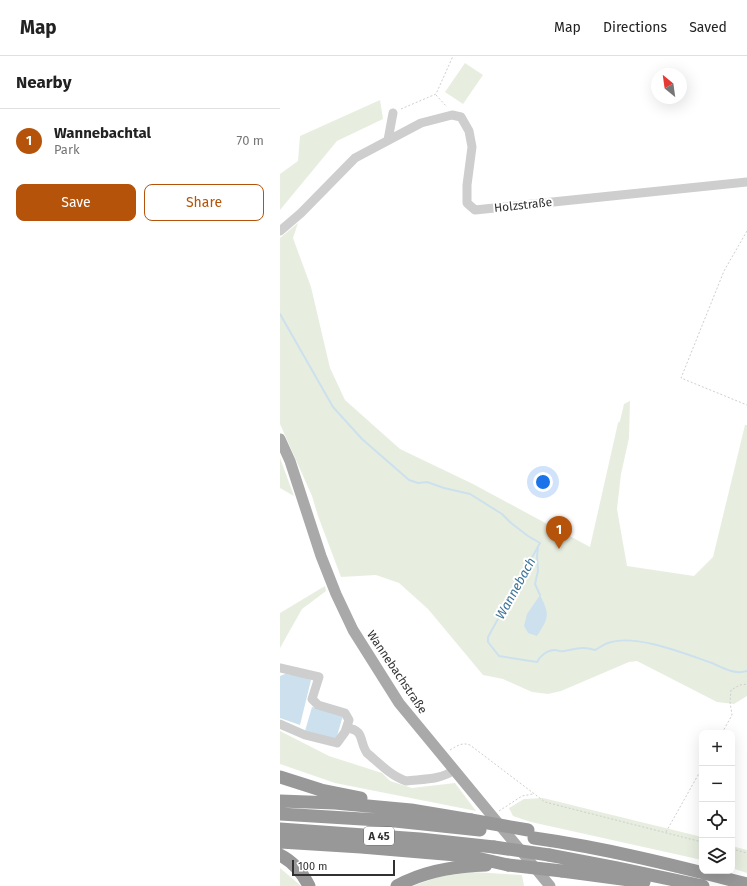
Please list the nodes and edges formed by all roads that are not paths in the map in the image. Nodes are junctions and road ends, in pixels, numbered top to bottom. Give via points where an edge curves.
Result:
1 (393, 113) road end
2 (388, 140) junction
3 (747, 182) edge
4 (280, 231) edge
5 (280, 439) edge
6 (280, 668) edge
7 (280, 724) edge
8 (347, 728) junction
9 (454, 770) junction
10 (280, 777) edge
11 (280, 801) edge
12 (411, 810) junction
13 (280, 814) edge
14 (280, 829) edge
15 (531, 834) junction
16 (280, 842) edge
17 (280, 855) edge
18 (508, 865) junction
19 (747, 884) edge
20 (697, 885) edge
21 (309, 886) edge
22 (397, 886) edge
23 (550, 886) edge

1 - 2 street
2 - 3 street, Holzstraße via 421,123 452,115 461,117 472,147 467,185 468,203 475,210
2 - 4 street via 355,158
5 - 9 main road, Wannebachstraße via 290,461 321,556 353,630 399,703
6 - 8 street via 319,677 312,699 318,705 345,713 349,720
7 - 8 street via 305,735 337,743
8 - 9 street via 360,734 367,753 390,772 406,781 447,775
9 - 23 main road, Wannebachstraße
10 - 12 highway via 321,790
11 - 12 highway
12 - 15 highway, bridge
13 - 15 highway, A 45 via 395,821
14 - 20 highway, A 45, bridge via 494,847 549,855
15 - 19 highway, A 45
16 - 18 highway via 468,856
17 - 21 highway via 297,867
18 - 20 highway, bridge via 643,882
18 - 22 highway via 442,869

